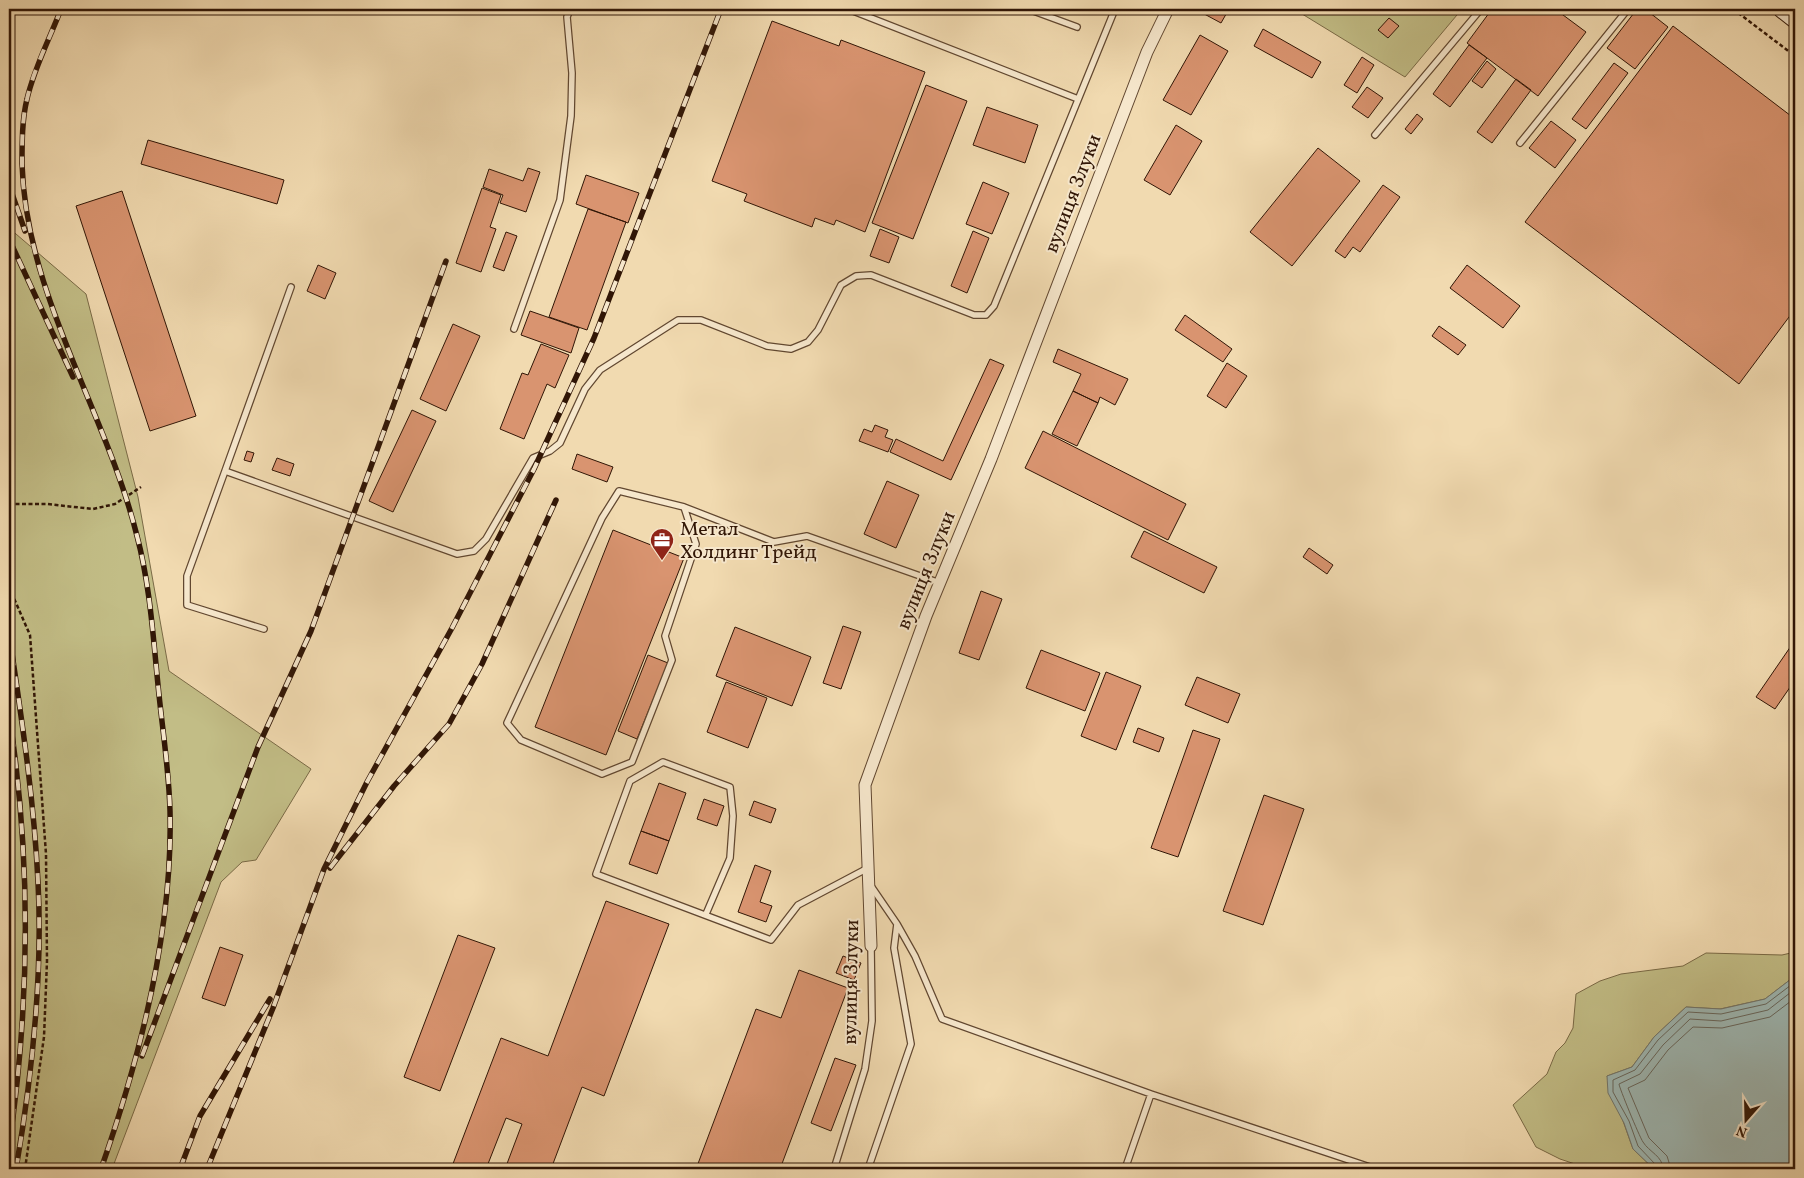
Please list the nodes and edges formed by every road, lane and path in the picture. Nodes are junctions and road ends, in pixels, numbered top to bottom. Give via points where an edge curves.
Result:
1 (570, 9) edge
2 (848, 9) edge
3 (1028, 9) edge
4 (1115, 9) edge
5 (1168, 9) edge
6 (1481, 9) edge
7 (1628, 9) edge
8 (1733, 9) edge
9 (1781, 9) edge
10 (1795, 20) edge
11 (1077, 27) dead end
12 (1795, 56) edge
13 (1078, 99) junction
14 (1375, 135) dead end
15 (1520, 143) dead end
16 (291, 287) dead end
17 (514, 329) dead end
18 (223, 471) junction
19 (141, 487) dead end
20 (9, 504) edge
21 (684, 507) junction
22 (940, 583) junction
23 (9, 587) edge
24 (264, 629) dead end
25 (868, 868) junction
26 (868, 882) junction
27 (706, 914) junction
28 (897, 924) junction
29 (871, 946) joint
30 (1151, 1094) junction
31 (25, 1169) edge
32 (834, 1169) edge
33 (868, 1169) edge
34 (1125, 1169) edge
35 (1376, 1169) edge

1 - 17 lane via 567,17 572,73 571,116 560,200
2 - 13 lane
3 - 11 lane
4 - 13 lane
5 - 22 street, вулиця Злуки via 1147,52
6 - 14 lane
7 - 15 lane
8 - 12 path
9 - 10 street
13 - 18 lane via 994,306 986,315 974,315 871,275 856,276 840,285 818,330 808,342 791,349 767,346 701,320 678,320 600,370 585,389 560,443 533,458 486,539 474,551 457,554
16 - 18 lane
18 - 24 lane via 186,576 186,605
19 - 20 path via 115,504 92,508
21 - 21 lane via 696,544 665,636 672,660 632,762 602,774 521,740 507,723 602,518 619,491
21 - 22 lane via 774,542 807,536
22 - 25 street, вулиця Злуки via 865,785
23 - 31 path via 30,635 46,854 44,1037
25 - 26 street, вулиця Злуки
25 - 27 lane via 798,905 772,940
26 - 28 lane
26 - 29 street, вулиця Злуки
27 - 27 lane via 730,858 733,816 730,787 664,762 630,782 596,874
28 - 30 lane via 915,956 942,1019
28 - 33 lane via 894,948 911,1044
29 - 32 lane, вулиця Злуки via 872,1021 865,1070
30 - 34 lane
30 - 35 lane

